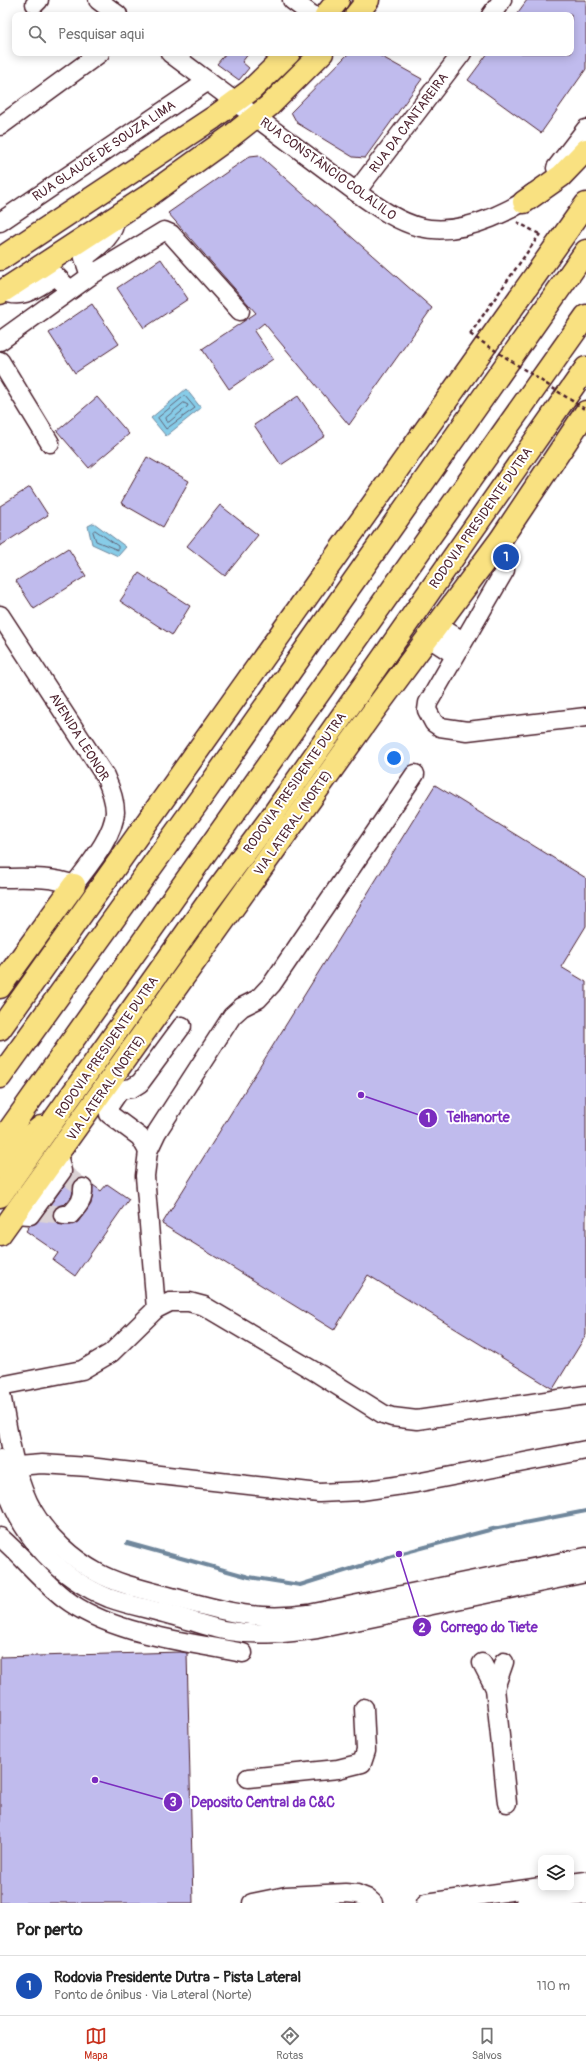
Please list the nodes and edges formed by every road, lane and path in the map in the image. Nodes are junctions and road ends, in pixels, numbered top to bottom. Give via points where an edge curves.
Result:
1 (98, 0) edge
2 (292, 0) edge
3 (338, 0) edge
4 (368, 0) edge
5 (502, 0) edge
6 (114, 12) edge
7 (308, 12) edge
8 (328, 12) edge
9 (358, 12) edge
10 (493, 12) edge
11 (96, 56) edge
12 (174, 56) edge
13 (285, 56) edge
14 (319, 56) edge
15 (460, 56) edge
16 (208, 81) junction
17 (236, 102) junction
18 (256, 118) junction
19 (0, 126) edge
20 (586, 129) edge
21 (586, 150) edge
22 (356, 192) junction
23 (524, 202) junction
24 (586, 204) edge
25 (500, 214) junction
26 (116, 217) junction
27 (0, 222) edge
28 (567, 231) junction
29 (586, 251) edge
30 (0, 259) edge
31 (93, 274) junction
32 (70, 290) junction
33 (1, 292) edge
34 (240, 311) dead end
35 (586, 316) edge
36 (0, 341) edge
37 (0, 361) edge
38 (586, 368) edge
39 (586, 411) edge
40 (50, 443) dead end
41 (412, 498) junction
42 (505, 570) dead end
43 (0, 615) edge
44 (433, 632) junction
45 (459, 648) junction
46 (586, 717) edge
47 (415, 774) dead end
48 (0, 878) edge
49 (74, 885) junction
50 (0, 987) edge
51 (182, 1026) dead end
52 (0, 1029) edge
53 (0, 1076) edge
54 (61, 1111) junction
55 (0, 1143) edge
56 (148, 1151) junction
57 (0, 1169) edge
58 (83, 1188) dead end
59 (0, 1196) edge
60 (63, 1215) tunnel mouth
61 (0, 1234) edge
62 (156, 1309) junction
63 (0, 1388) edge
64 (586, 1395) edge
65 (586, 1450) edge
66 (5, 1464) edge
67 (3, 1487) edge
68 (0, 1537) edge
69 (586, 1556) edge
70 (586, 1573) edge
71 (451, 1592) junction
72 (243, 1653) dead end
73 (504, 1662) dead end
74 (482, 1663) dead end
75 (495, 1688) junction
76 (364, 1708) dead end
77 (248, 1778) dead end
78 (507, 1803) dead end
79 (586, 1881) edge
80 (574, 1883) edge
81 (538, 1887) edge
82 (586, 1895) edge
83 (252, 1903) edge
84 (373, 1903) edge
85 (426, 1903) edge
86 (525, 1903) edge

1 - 6 street
2 - 7 street
3 - 8 main road
4 - 9 main road
5 - 10 street
11 - 19 street
12 - 16 street, RUA CONSTÂNCIO COLALILO
13 - 17 main road
14 - 18 main road
15 - 22 street, RUA DA CANTAREIRA
16 - 17 street, RUA CONSTÂNCIO COLALILO
16 - 27 street, RUA GLAUCE DE SOUZA LIMA
17 - 18 street, RUA CONSTÂNCIO COLALILO
17 - 30 main road
18 - 22 street, RUA CONSTÂNCIO COLALILO
18 - 26 main road
20 - 23 street, RUA CONSTÂNCIO COLALILO
21 - 23 main road via 561,176
22 - 25 street, RUA CONSTÂNCIO COLALILO via 394,218 423,229 458,229
23 - 25 street, RUA CONSTÂNCIO COLALILO
24 - 28 main road
25 - 39 path, bridge via 540,234 470,334
26 - 31 street via 115,226 107,239 84,258 88,270
26 - 33 main road
28 - 41 main road via 567,241 533,305 481,382 442,433 416,477
28 - 52 main road
29 - 41 main road
31 - 32 street
31 - 34 street via 164,231 172,234
32 - 33 street via 56,276 20,296
32 - 36 street
35 - 55 main road
37 - 40 street
38 - 54 main road, RODOVIA PRESIDENTE DUTRA via 270,820 209,901
39 - 44 main road, VIA LATERAL (NORTE) via 502,539
41 - 53 main road via 208,788
42 - 45 street
43 - 49 street, AVENIDA LEONOR via 105,776 112,793 115,813 110,832
44 - 45 street
44 - 61 main road, VIA LATERAL (NORTE) via 370,716 62,1167 28,1214
45 - 46 street via 428,703 429,718 440,727 467,731
47 - 56 street via 268,988 232,1016 157,1132
48 - 49 street via 50,879
49 - 50 main road
51 - 56 street via 140,1082 132,1088 120,1090 109,1106 112,1118 140,1137
54 - 57 main road via 17,1146
54 - 59 main road, RODOVIA PRESIDENTE DUTRA
56 - 62 street via 145,1193
58 - 60 street via 84,1197 78,1207 70,1215
62 - 63 street via 111,1353 82,1370
62 - 64 street via 178,1301 204,1306 392,1417 417,1420
63 - 66 street
65 - 66 street via 361,1492 319,1493 89,1467
66 - 67 street
66 - 71 street via 32,1510 66,1551 98,1573 150,1591 232,1613 260,1617 286,1617
67 - 71 street via 36,1543 53,1563 85,1586 111,1598 228,1631 255,1634 295,1632
68 - 72 street via 64,1598 96,1617 120,1628
69 - 71 street
70 - 71 street
73 - 75 street
74 - 75 street
75 - 78 street
76 - 77 street via 366,1751 362,1763 338,1769
79 - 80 street
81 - 85 street
82 - 86 street
83 - 84 street via 286,1896 345,1892 357,1894

